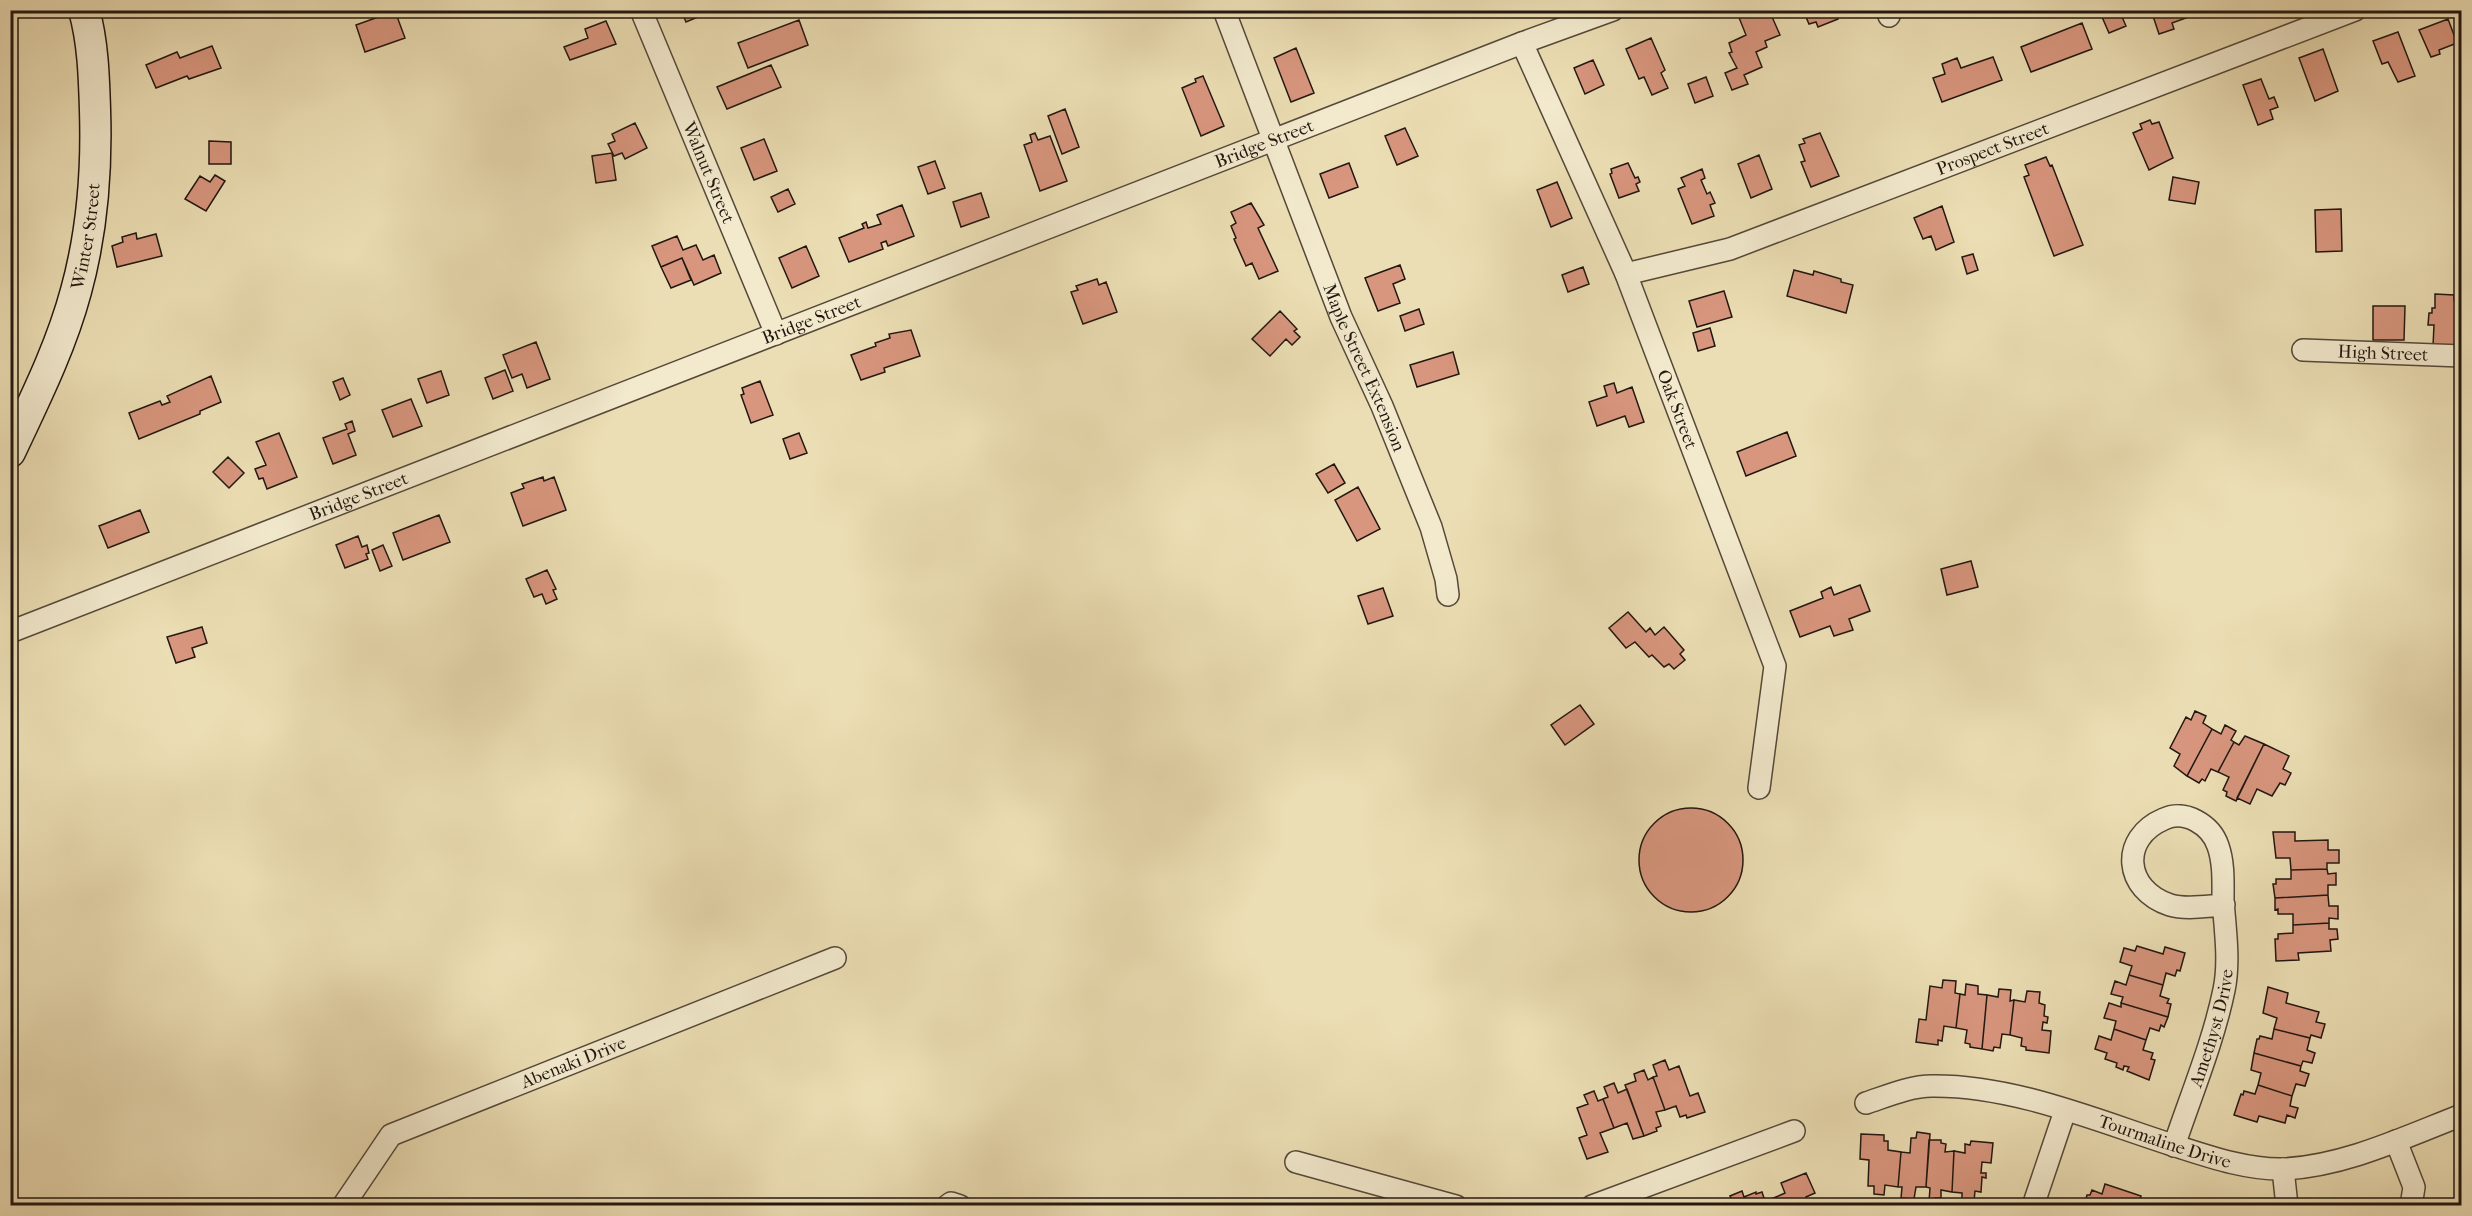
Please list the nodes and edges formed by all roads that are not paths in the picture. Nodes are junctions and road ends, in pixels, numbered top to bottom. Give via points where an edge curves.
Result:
1 (84, 10) edge
2 (641, 10) edge
3 (1224, 10) edge
4 (1613, 10) edge
5 (2355, 10) edge
6 (1522, 43) junction
7 (1276, 140) junction
8 (1626, 274) junction
9 (776, 334) junction
10 (2303, 350) dead end
11 (2462, 356) edge
12 (10, 452) edge
13 (1448, 595) dead end
14 (10, 632) edge
15 (1759, 788) dead end
16 (2224, 905) junction
17 (835, 958) dead end
18 (1866, 1103) dead end
19 (2065, 1111) junction
20 (2462, 1115) edge
21 (1794, 1131) dead end
22 (2396, 1141) junction
23 (2174, 1146) junction
24 (1296, 1162) dead end
25 (2283, 1169) junction
26 (342, 1206) edge
27 (947, 1206) edge
28 (960, 1206) edge
29 (1456, 1206) edge
30 (1592, 1206) edge
31 (2033, 1206) edge
32 (2287, 1206) edge
33 (2411, 1206) edge

1 - 12 street, Winter Street via 94,72 95,130 94,185 87,237 62,336
2 - 9 street, Walnut Street
3 - 7 street, Maple Street Extension
4 - 6 street, Bridge Street
5 - 8 street, Prospect Street via 1730,249
6 - 7 street, Bridge Street
6 - 8 street, Oak Street
7 - 9 street, Bridge Street
7 - 13 street, Maple Street Extension via 1341,317 1431,527
8 - 15 street, Oak Street via 1775,666
9 - 14 street, Bridge Street
10 - 11 street, High Street
16 - 16 street, Amethyst Drive via 2222,861 2210,831 2186,817 2169,816 2141,833 2132,863 2136,877 2155,899 2171,906
16 - 23 street, Amethyst Drive via 2224,989
17 - 26 street, Abenaki Drive via 391,1135
18 - 19 street, Tourmaline Drive via 1930,1086 1991,1089
19 - 23 street, Tourmaline Drive
19 - 31 street
20 - 22 street, Tourmaline Drive
21 - 30 street
22 - 25 street, Tourmaline Drive via 2336,1161
22 - 33 street via 2414,1187
23 - 25 street, Tourmaline Drive via 2215,1159
24 - 29 street
25 - 32 street
27 - 28 street

